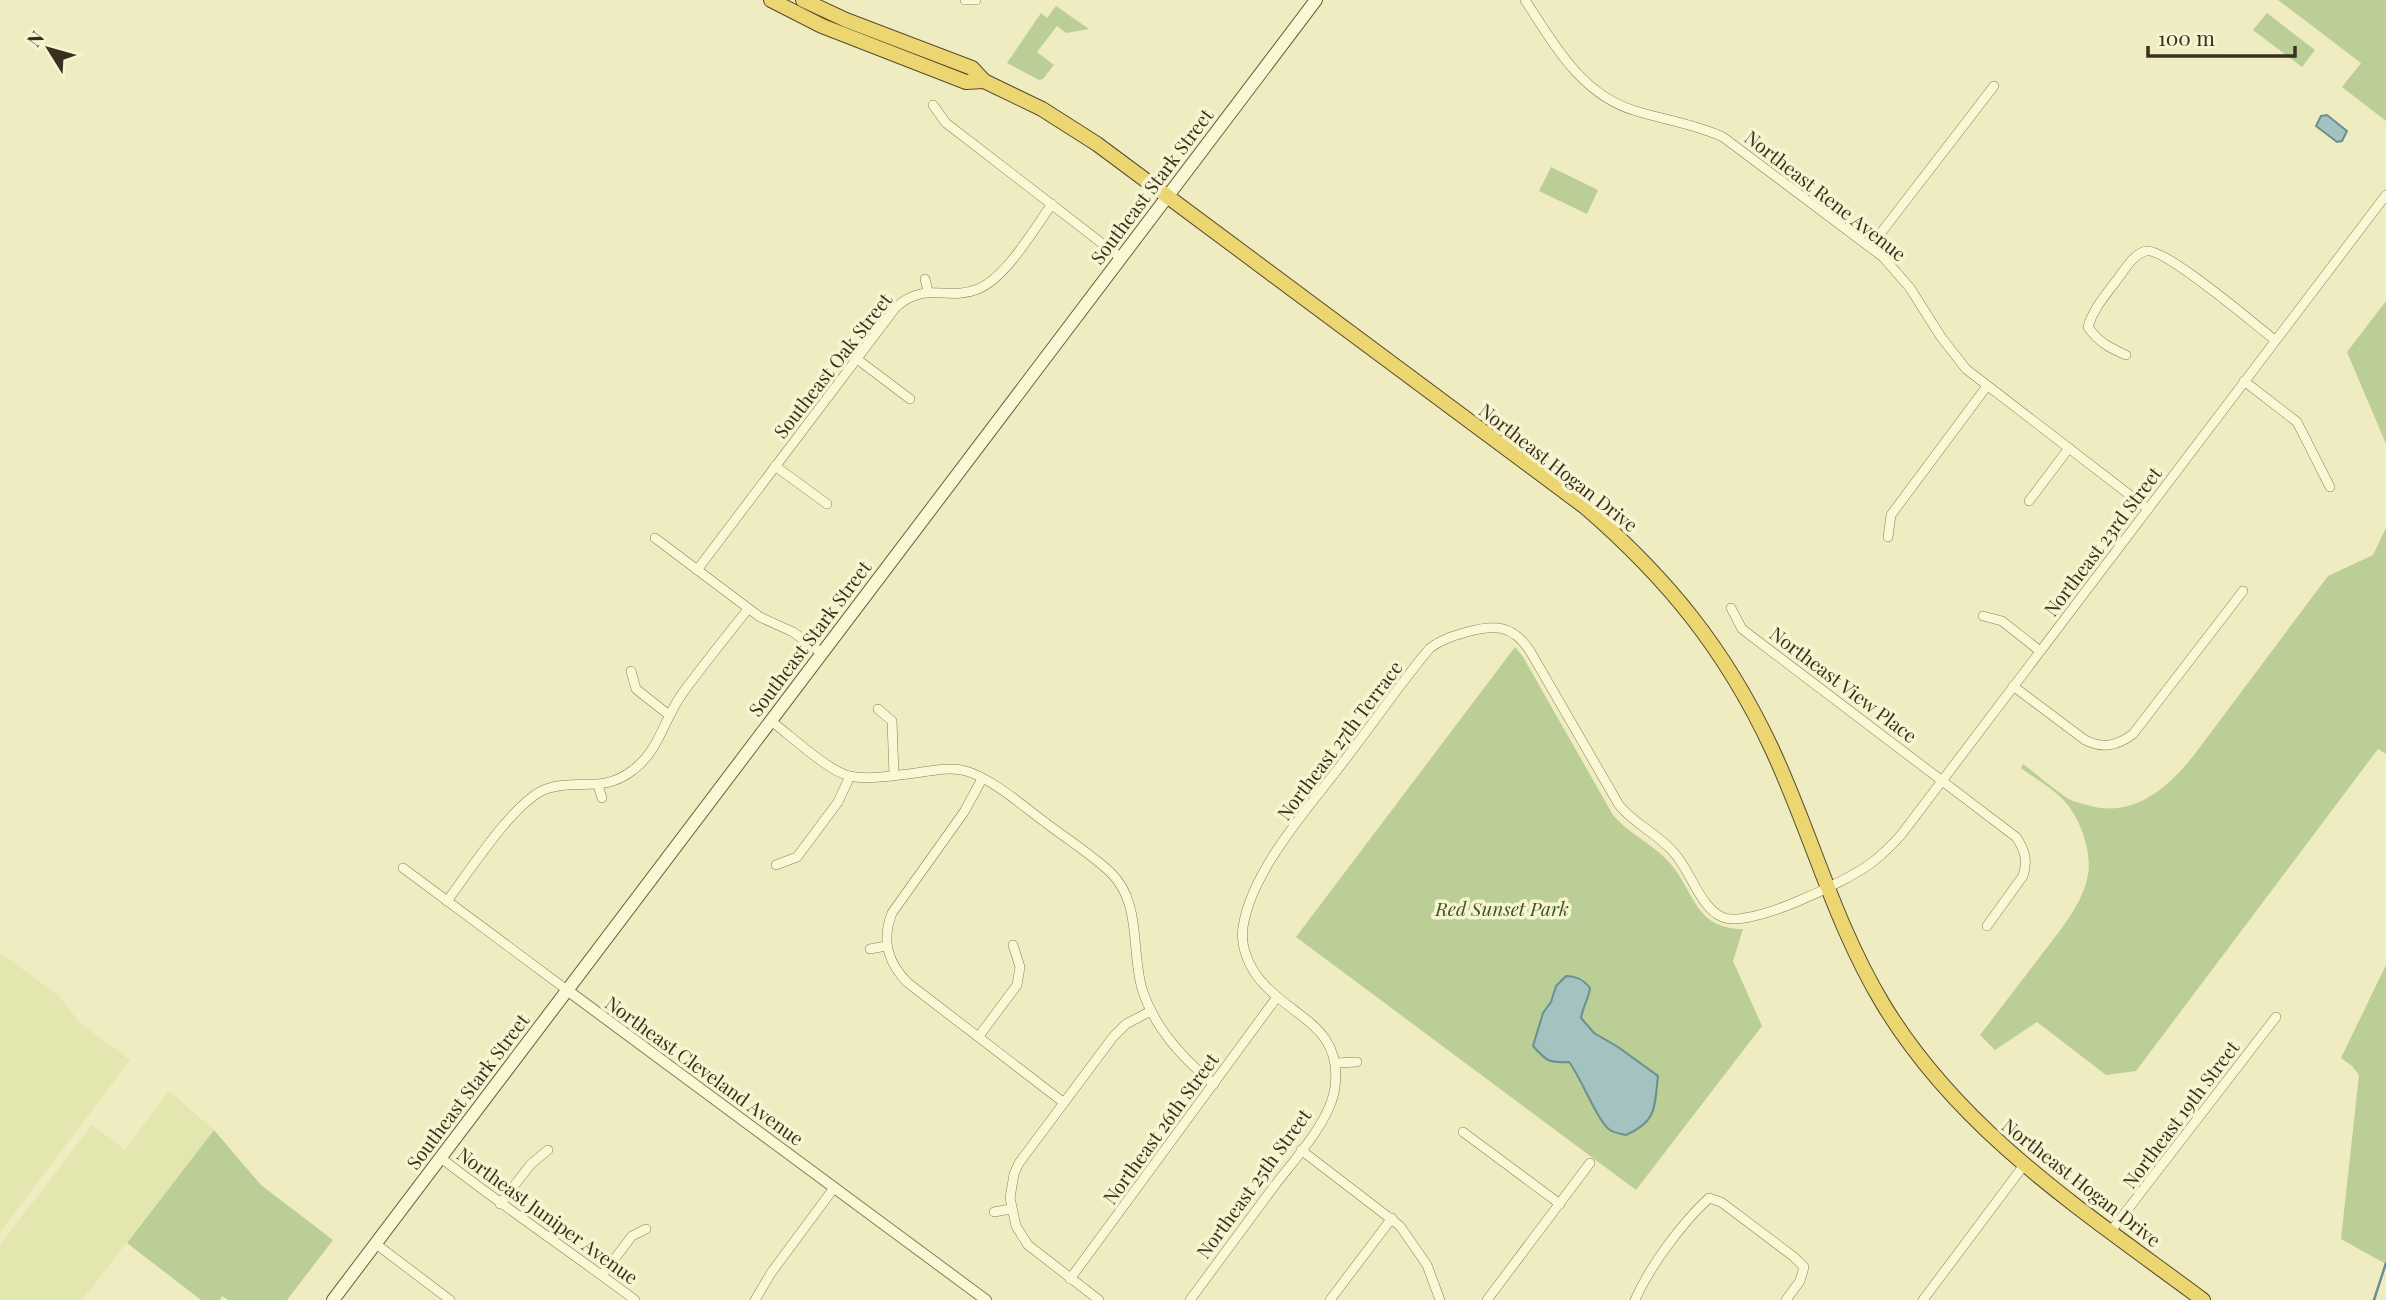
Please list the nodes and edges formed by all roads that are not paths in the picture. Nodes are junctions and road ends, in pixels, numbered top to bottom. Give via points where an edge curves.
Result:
1 (771, 0) edge
2 (803, 0) edge
3 (1316, 0) edge
4 (1525, 0) edge
5 (984, 81) junction
6 (1994, 86) dead end
7 (933, 105) dead end
8 (1168, 195) junction
9 (2386, 195) edge
10 (1052, 204) junction
11 (1870, 247) junction
12 (1121, 257) junction
13 (925, 279) dead end
14 (928, 291) junction
15 (2274, 340) junction
16 (2126, 355) dead end
17 (857, 359) junction
18 (2244, 381) junction
19 (1987, 386) junction
20 (910, 399) dead end
21 (2069, 448) junction
22 (775, 466) junction
23 (2330, 487) dead end
24 (2029, 501) dead end
25 (827, 504) dead end
26 (2148, 509) junction
27 (1888, 537) dead end
28 (655, 538) dead end
29 (697, 570) junction
30 (2243, 591) dead end
31 (1731, 608) dead end
32 (748, 609) junction
33 (1983, 616) dead end
34 (1487, 626) joint
35 (2040, 651) junction
36 (822, 653) junction
37 (631, 671) dead end
38 (2013, 686) junction
39 (878, 709) dead end
40 (669, 715) junction
41 (771, 720) junction
42 (894, 775) junction
43 (850, 776) junction
44 (982, 779) junction
45 (1942, 782) junction
46 (598, 785) junction
47 (601, 799) dead end
48 (776, 864) dead end
49 (403, 868) dead end
50 (1826, 888) junction
51 (447, 901) junction
52 (1987, 926) dead end
53 (1013, 945) dead end
54 (886, 946) junction
55 (870, 949) dead end
56 (567, 990) junction
57 (1277, 997) junction
58 (1151, 1011) junction
59 (2276, 1017) dead end
60 (979, 1036) junction
61 (1357, 1062) dead end
62 (1335, 1063) junction
63 (1214, 1084) junction
64 (1063, 1102) junction
65 (1463, 1132) dead end
66 (548, 1150) dead end
67 (1301, 1150) junction
68 (441, 1158) junction
69 (1590, 1163) dead end
70 (2024, 1165) junction
71 (834, 1188) junction
72 (500, 1204) junction
73 (1560, 1204) junction
74 (1011, 1209) junction
75 (994, 1212) dead end
76 (1392, 1218) junction
77 (646, 1229) dead end
78 (2111, 1231) junction
79 (376, 1244) junction
80 (602, 1275) junction
81 (1070, 1279) junction
82 (2198, 1298) edge
83 (333, 1300) edge
84 (450, 1300) edge
85 (635, 1300) edge
86 (755, 1300) edge
87 (986, 1300) edge
88 (1098, 1300) edge
89 (1190, 1300) edge
90 (1330, 1300) edge
91 (1440, 1300) edge
92 (1487, 1300) edge
93 (1635, 1300) edge
94 (1786, 1300) edge
95 (1923, 1300) edge

1 - 5 highway, Northeast Hogan Drive via 833,30 966,82
2 - 5 highway, Northeast Hogan Drive via 972,68
3 - 8 main road, Southeast Stark Street
4 - 11 street, Northeast Rene Avenue via 1571,67 1600,93 1634,111 1705,128 1723,137
5 - 8 highway, Northeast Hogan Drive via 1071,127
6 - 11 street
7 - 10 street via 946,123
8 - 12 main road, Southeast Stark Street
8 - 50 highway, Northeast Hogan Drive via 1585,507 1660,578 1714,646 1752,709
9 - 15 street, Northeast 23rd Street
10 - 12 street
10 - 14 street, Southeast Oak Street via 996,279 964,293
11 - 19 street, Northeast Rene Avenue via 1895,269 1955,356
12 - 36 main road, Southeast Stark Street
13 - 14 street
14 - 17 street, Southeast Oak Street via 896,307
15 - 16 street via 2175,262 2156,251 2145,251 2132,260 2098,304 2088,327 2105,346
15 - 18 street, Northeast 23rd Street
17 - 20 street
17 - 22 street, Southeast Oak Street
18 - 23 street via 2297,422
18 - 26 street, Northeast 23rd Street
19 - 21 street, Northeast Rene Avenue
19 - 27 street via 1891,516
21 - 24 street
21 - 26 street, Northeast Rene Avenue
22 - 25 street
22 - 29 street, Southeast Oak Street
26 - 35 street, Northeast 23rd Street
28 - 29 street
29 - 32 street
30 - 38 street via 2133,734 2122,742 2096,746
31 - 45 street, Northeast View Place via 1742,629
32 - 36 street
32 - 40 street
33 - 35 street via 2002,621
34 - 50 street, Northeast 23rd Street via 1507,630 1525,643 1619,805 1674,852 1711,909 1724,918 1742,920
34 - 57 street, Northeast 27th Terrace via 1446,638 1430,648 1271,858 1243,928 1245,951 1254,972
35 - 38 street, Northeast 23rd Street
36 - 41 main road, Southeast Stark Street
37 - 40 street via 636,689
38 - 45 street, Northeast 23rd Street
39 - 42 street via 891,721
40 - 46 street via 653,750 642,762 625,776
41 - 43 street via 834,769
41 - 56 main road, Southeast Stark Street
42 - 43 street
42 - 44 street via 949,770 966,771
43 - 48 street via 838,802 797,857
44 - 54 street via 964,812 891,913
44 - 58 street via 1118,881 1129,902 1139,975
45 - 50 street, Northeast 23rd Street via 1889,848
45 - 52 street, Northeast View Place via 2016,837 2026,857 2023,876
46 - 47 street
46 - 51 street via 559,786 523,802
49 - 51 street, Northeast Cleveland Avenue
50 - 70 highway, Northeast Hogan Drive via 1866,975 1909,1043 1966,1112
51 - 56 street, Northeast Cleveland Avenue
53 - 60 street via 1020,967 1017,985
54 - 55 street
54 - 60 street via 893,965 908,983
56 - 68 main road, Southeast Stark Street
56 - 71 street, Northeast Cleveland Avenue
57 - 62 street, Northeast 27th Terrace via 1322,1033
57 - 63 street, Northeast 26th Street
58 - 63 street via 1175,1048
58 - 64 street via 1125,1024
59 - 78 street, Northeast 19th Street
60 - 64 street
61 - 62 street
62 - 67 street, Northeast 25th Street via 1335,1088 1328,1111
63 - 81 street, Northeast 26th Street
64 - 74 street via 1019,1163 1011,1186
65 - 73 street
66 - 72 street via 530,1164
67 - 76 street
67 - 89 street, Northeast 25th Street
68 - 72 street, Northeast Juniper Avenue
68 - 79 main road, Southeast Stark Street
69 - 73 street
70 - 78 highway, Northeast Hogan Drive
70 - 95 street
71 - 86 street
71 - 87 street, Northeast Cleveland Avenue
72 - 80 street, Northeast Juniper Avenue
73 - 92 street
74 - 75 street
74 - 81 street via 1028,1245
76 - 90 street
76 - 91 street via 1420,1253
77 - 80 street via 632,1236
78 - 82 highway, Northeast Hogan Drive
79 - 83 main road, Southeast Stark Street
79 - 84 street
80 - 85 street, Northeast Juniper Avenue
81 - 88 street
93 - 94 street via 1657,1263 1709,1198 1721,1202 1804,1267

